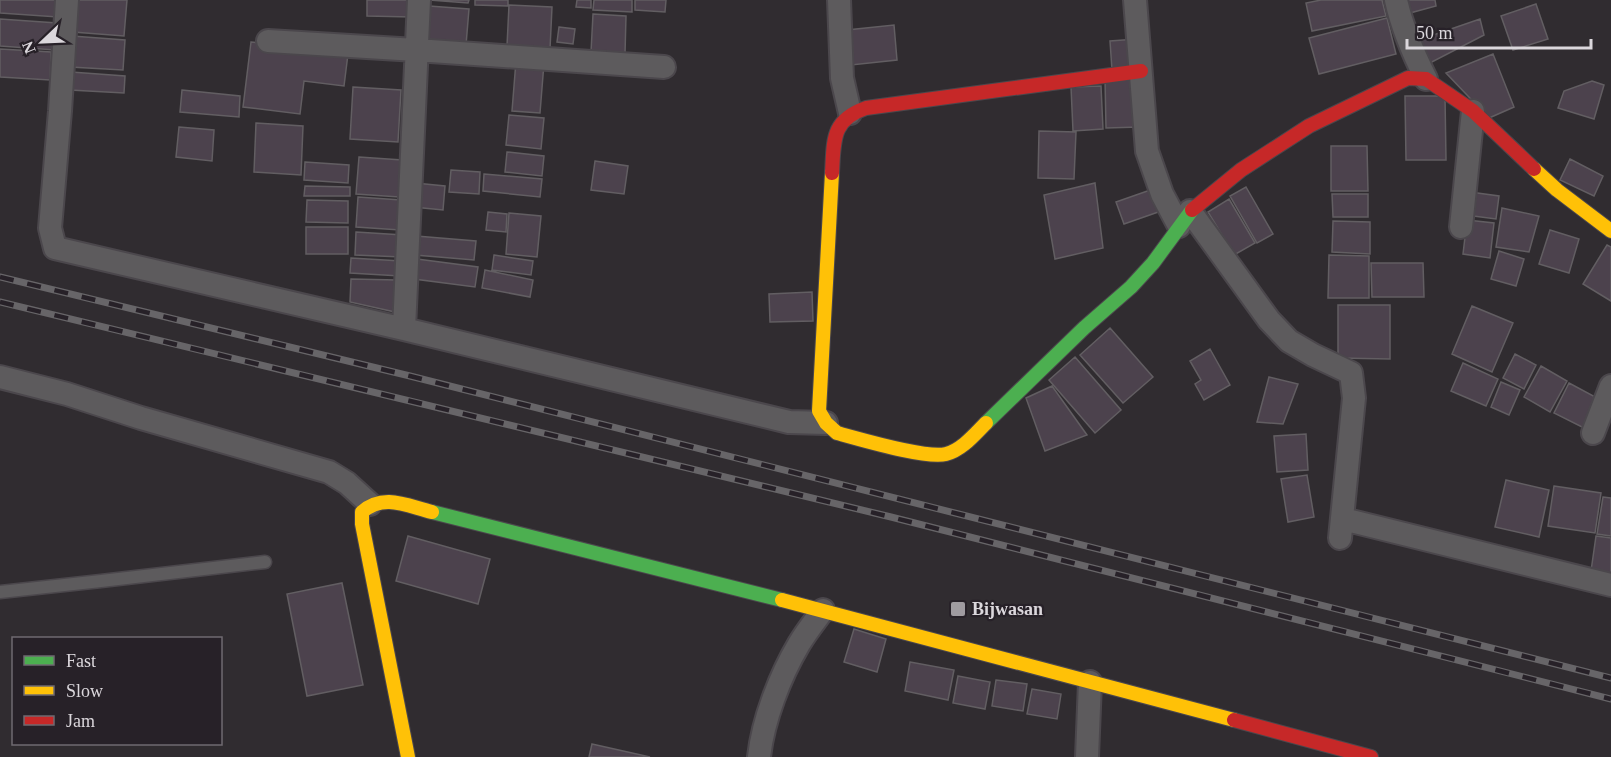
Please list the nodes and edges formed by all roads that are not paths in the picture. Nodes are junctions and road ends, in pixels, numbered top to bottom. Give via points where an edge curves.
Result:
1 (67, 0) edge
2 (419, 0) edge
3 (839, 0) edge
4 (1135, 0) edge
5 (1396, 0) edge
6 (268, 41) dead end
7 (416, 50) junction
8 (664, 67) dead end
9 (1141, 71) junction
10 (1426, 79) junction
11 (1473, 111) junction
12 (850, 113) junction
13 (1184, 218) junction
14 (1461, 227) dead end
15 (1611, 231) edge
16 (404, 329) junction
17 (0, 376) edge
18 (1611, 386) edge
19 (826, 423) junction
20 (1593, 433) dead end
21 (370, 504) junction
22 (265, 562) dead end
23 (1611, 585) edge
24 (0, 592) edge
25 (824, 610) junction
26 (1090, 682) junction
27 (408, 757) edge
28 (759, 757) edge
29 (1087, 757) edge
30 (1371, 757) edge

1 - 16 street via 50,228 55,248
2 - 7 street
3 - 12 street via 842,78
4 - 9 street
5 - 10 street via 1410,46
6 - 7 street
7 - 8 street
7 - 16 street
9 - 12 street
9 - 13 street via 1147,151 1162,194
10 - 11 street
10 - 13 street via 1407,78 1309,126 1241,170
11 - 14 street
11 - 15 street via 1557,190
12 - 19 street via 840,122 834,137 819,411
13 - 19 street via 1131,288 1084,328 963,446 946,454 927,455 837,433
13 - 23 street via 1289,340 1351,373 1354,398 1341,528
16 - 19 street via 789,422
17 - 21 street via 329,472
18 - 20 street
21 - 25 street via 397,503
21 - 27 street via 362,512 362,524
22 - 24 lane
25 - 26 street
25 - 28 street via 799,643 786,670 766,722
26 - 29 street
26 - 30 street

